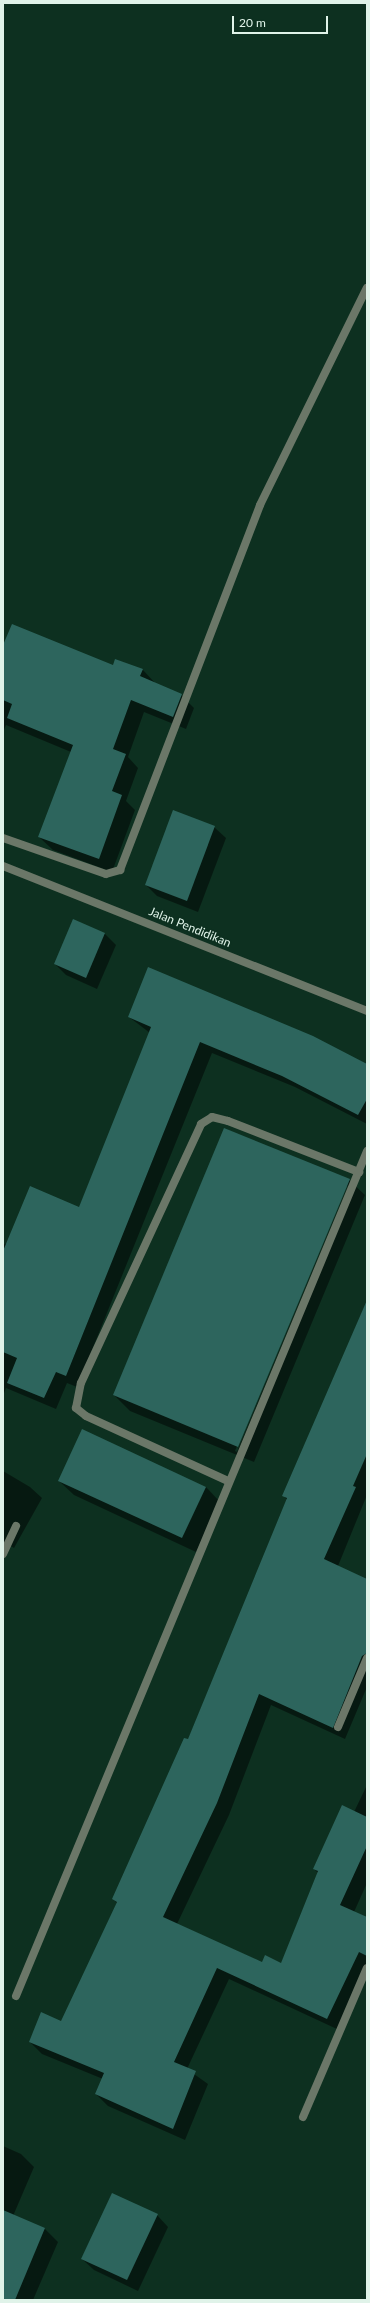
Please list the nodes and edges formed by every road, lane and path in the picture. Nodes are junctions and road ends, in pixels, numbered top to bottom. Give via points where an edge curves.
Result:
1 (367, 288) edge
2 (3, 838) edge
3 (3, 866) edge
4 (367, 1011) edge
5 (367, 1151) edge
6 (359, 1172) junction
7 (228, 1482) junction
8 (16, 1526) dead end
9 (3, 1554) edge
10 (367, 1658) edge
11 (338, 1727) dead end
12 (367, 1968) edge
13 (16, 1996) dead end
14 (303, 2117) dead end

1 - 2 street via 260,505 120,870 106,874
3 - 4 street, Jalan Pendidikan
5 - 6 street
6 - 7 street
6 - 7 street via 228,1121 212,1117 201,1124 81,1383 76,1408 86,1416
7 - 13 street
8 - 9 street
10 - 11 street
12 - 14 street

